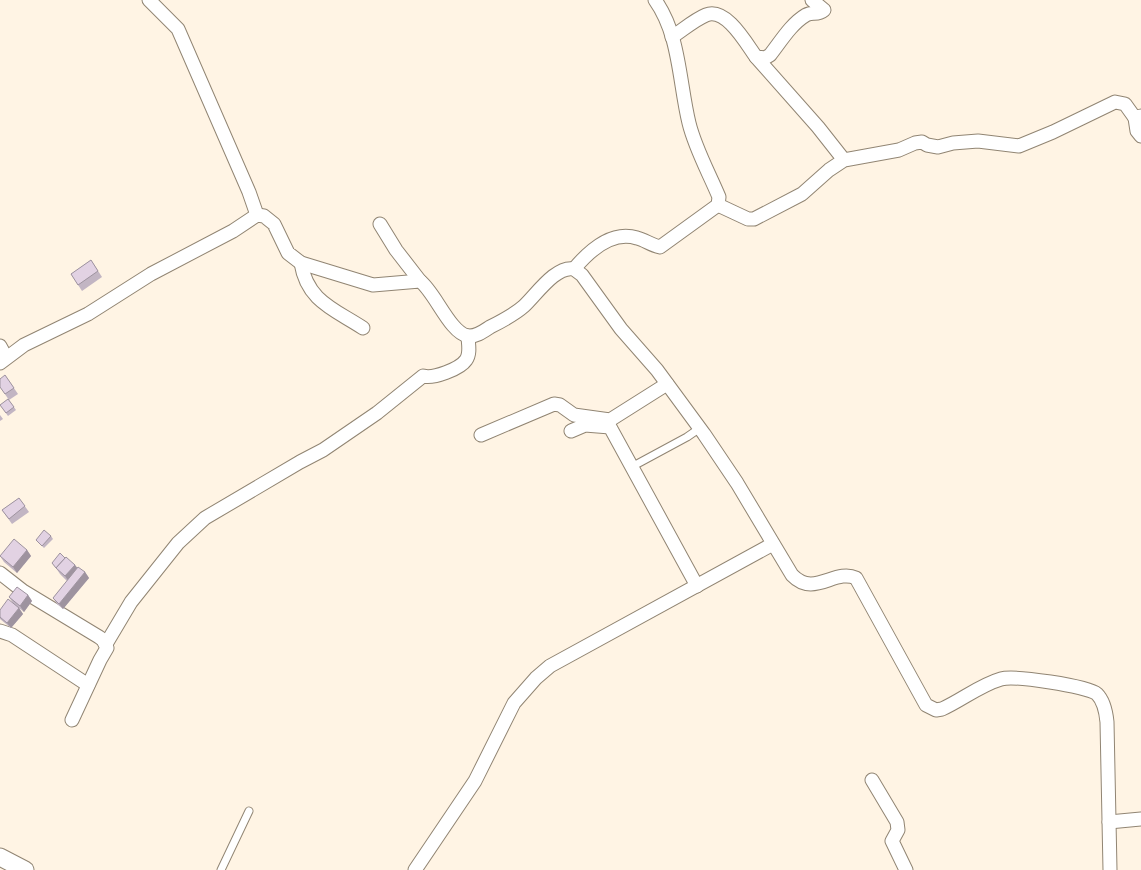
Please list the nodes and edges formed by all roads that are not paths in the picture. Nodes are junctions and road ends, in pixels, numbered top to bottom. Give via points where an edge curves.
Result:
1 (655, 0) edge
2 (812, 0) edge
3 (152, 1) edge
4 (672, 38) junction
5 (756, 57) junction
6 (1138, 117) edge
7 (1141, 136) edge
8 (844, 160) junction
9 (718, 205) junction
10 (257, 215) junction
11 (380, 224) dead end
12 (301, 263) junction
13 (574, 269) junction
14 (420, 281) junction
15 (363, 328) dead end
16 (468, 336) junction
17 (0, 346) edge
18 (3, 360) edge
19 (667, 384) junction
20 (697, 430) junction
21 (571, 431) dead end
22 (481, 435) dead end
23 (637, 464) dead end
24 (773, 544) junction
25 (0, 573) edge
26 (697, 586) junction
27 (0, 631) edge
28 (106, 644) junction
29 (88, 685) junction
30 (72, 720) dead end
31 (872, 780) dead end
32 (249, 811) dead end
33 (1141, 819) edge
34 (1109, 822) junction
35 (0, 857) edge
36 (25, 870) edge
37 (220, 870) edge
38 (415, 870) edge
39 (906, 870) edge
40 (1110, 870) edge

1 - 4 street via 662,10
2 - 5 street via 824,10 819,14 809,14 795,23 770,56
3 - 10 street via 178,29
4 - 5 street via 706,15 714,13 720,15 738,32
4 - 9 street via 690,125 719,197
5 - 8 street
6 - 7 street via 1137,131
6 - 8 street via 1125,104 1115,102 1019,146 978,141 938,147 922,142 899,150
8 - 9 street via 802,194 754,219 748,219
9 - 13 street via 660,247 624,235 604,242 583,258
10 - 12 street via 264,216 274,224 288,253
10 - 18 street via 233,231 151,274 100,307 34,340
11 - 14 street
12 - 14 street via 372,285
12 - 15 street via 303,278 316,297
13 - 16 street via 561,270 510,317
13 - 19 street via 582,275 621,329
14 - 16 street via 428,288 459,331
16 - 28 street via 468,355 462,365 430,378 423,376 377,413 323,450 205,518 178,543 135,596
17 - 18 street
19 - 20 street
19 - 22 street via 610,420 570,414 554,404
20 - 23 lane
20 - 24 street via 737,483
21 - 26 street via 585,425 610,427
24 - 26 street
24 - 34 street via 792,575 800,583 811,584 852,576 856,578 906,671 930,708 942,709 1002,678 1065,684 1096,693 1102,700 1107,722
25 - 28 street via 23,591
26 - 38 street via 550,666 536,678 514,703 475,780
27 - 29 street via 12,635
28 - 29 street via 105,653
29 - 30 street
31 - 39 street via 897,822 898,830 892,841
32 - 37 lane
33 - 34 street
34 - 40 street
35 - 36 street

